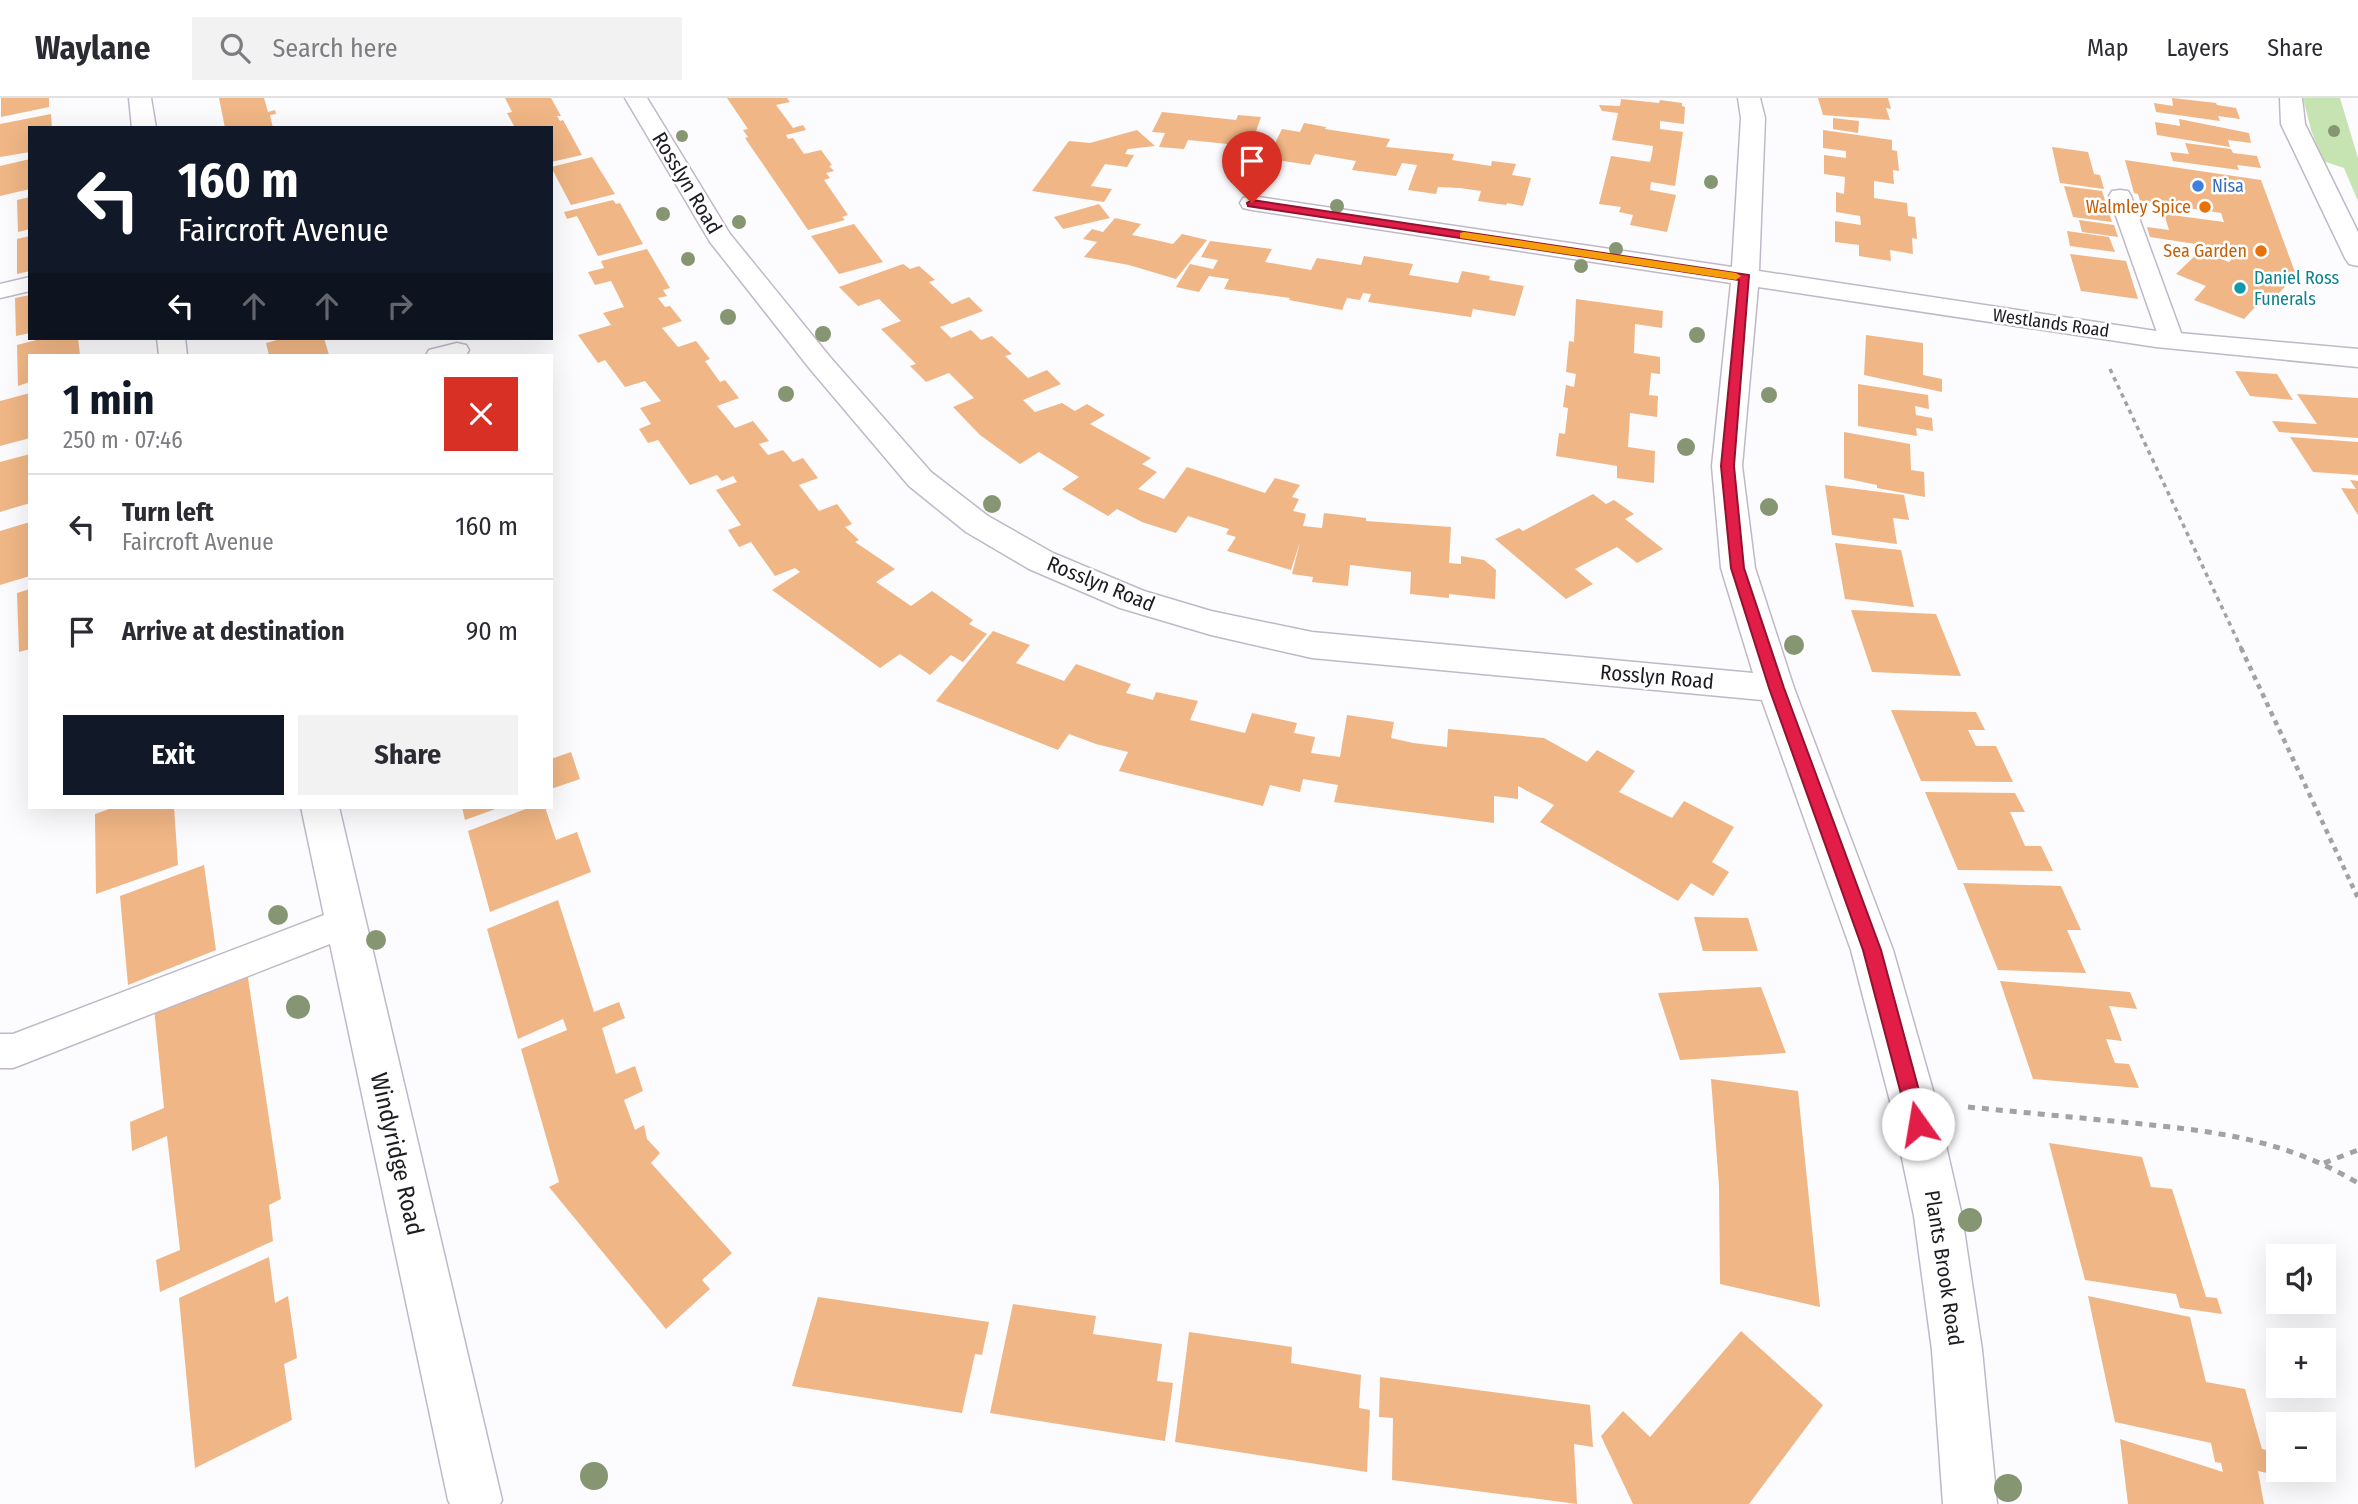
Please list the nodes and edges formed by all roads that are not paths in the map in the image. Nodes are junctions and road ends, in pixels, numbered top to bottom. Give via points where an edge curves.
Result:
1 (140, 98) edge
2 (636, 98) edge
3 (1749, 98) edge
4 (2291, 98) edge
5 (144, 126) edge
6 (2120, 196) dead end
7 (1252, 203) dead end
8 (2358, 258) edge
9 (1745, 278) junction
10 (28, 284) edge
11 (0, 291) edge
12 (2172, 341) junction
13 (2358, 358) edge
14 (1776, 688) junction
15 (320, 809) edge
16 (345, 922) junction
17 (0, 1051) edge
18 (480, 1503) edge
19 (1970, 1504) edge

1 - 5 street
2 - 14 street, Rosslyn Road via 719,237 920,480 977,523 1041,561 1132,600 1312,645
3 - 9 street, Plants Brook Road via 1753,118
4 - 8 street via 2293,124
6 - 12 lane
7 - 9 street, Westlands Road
9 - 12 street, Westlands Road
9 - 14 street, Plants Brook Road via 1727,466 1738,568
10 - 11 lane
12 - 13 street, Westlands Road
14 - 19 street, Plants Brook Road via 1872,950 1913,1101 1938,1216 1957,1350
15 - 16 street, Windyridge Road
16 - 17 lane via 13,1051
16 - 18 street, Windyridge Road

